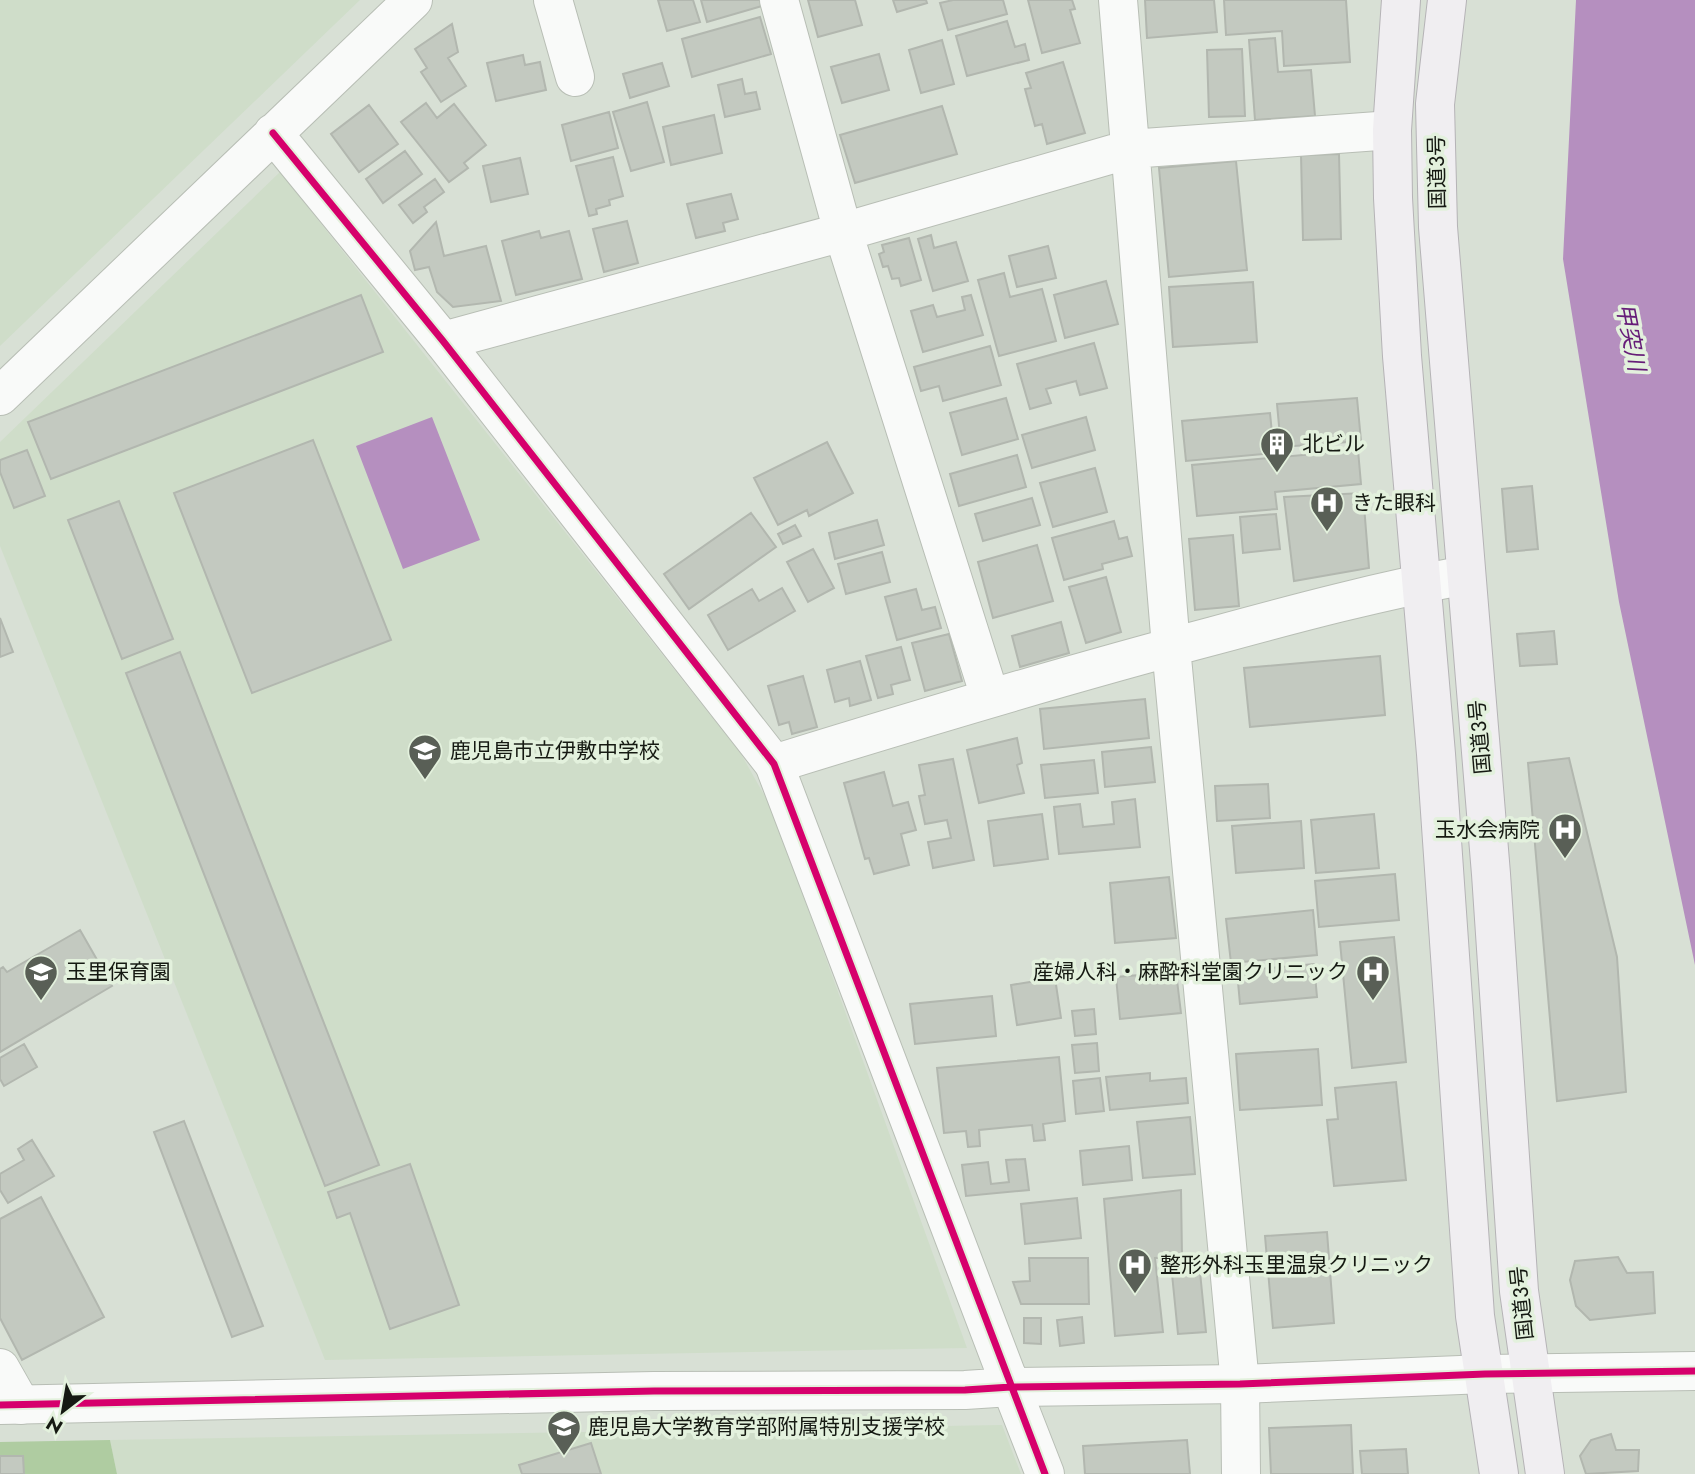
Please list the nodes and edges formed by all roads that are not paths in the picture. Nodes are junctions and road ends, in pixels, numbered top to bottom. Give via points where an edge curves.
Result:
1 (413, 0) edge
2 (552, 0) edge
3 (779, 0) edge
4 (1118, 0) edge
5 (1401, 0) edge
6 (1447, 0) edge
7 (575, 77) dead end
8 (1392, 130) junction
9 (273, 133) junction
10 (1130, 149) junction
11 (842, 232) junction
12 (443, 341) junction
13 (14, 367) edge
14 (0, 396) edge
15 (1466, 575) junction
16 (1422, 583) junction
17 (1171, 647) junction
18 (990, 697) junction
19 (774, 764) junction
20 (0, 1368) edge
21 (1695, 1371) edge
22 (1485, 1374) junction
23 (1531, 1374) junction
24 (1240, 1384) junction
25 (1011, 1387) junction
26 (10, 1405) edge
27 (1045, 1474) edge
28 (1241, 1474) edge
29 (1499, 1474) edge
30 (1545, 1474) edge

1 - 9 street
2 - 7 street
3 - 11 street
4 - 10 street
5 - 8 highway, 国道3号
6 - 15 highway, 国道3号 via 1435,104 1438,227
8 - 10 street
8 - 16 highway, 国道3号 via 1401,342
9 - 12 street
9 - 13 street
10 - 11 street
10 - 17 street
11 - 12 street
11 - 18 street
12 - 19 street
13 - 14 street
15 - 16 street
15 - 23 highway, 国道3号 via 1519,1291
16 - 17 street
16 - 22 highway, 国道3号 via 1473,1293
17 - 18 street
17 - 24 street
18 - 19 street
19 - 25 street
20 - 26 street
21 - 23 street
22 - 23 street
22 - 24 street
22 - 29 highway, 国道3号
23 - 30 highway, 国道3号
24 - 25 street
24 - 28 street
25 - 26 street
25 - 27 street

